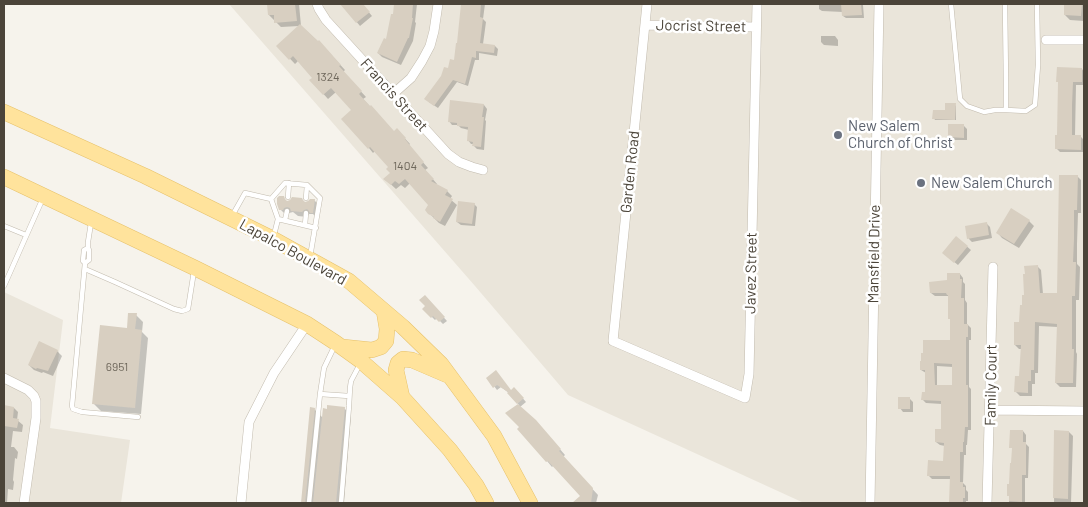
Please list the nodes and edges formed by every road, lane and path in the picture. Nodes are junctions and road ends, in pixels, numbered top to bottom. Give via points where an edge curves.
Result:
1 (317, 4) edge
2 (438, 4) edge
3 (647, 4) edge
4 (757, 4) edge
5 (879, 4) edge
6 (951, 4) edge
7 (1005, 4) edge
8 (1037, 4) edge
9 (645, 25) junction
10 (756, 27) junction
11 (1042, 39) junction
12 (1084, 40) edge
13 (393, 94) junction
14 (1006, 110) junction
15 (4, 112) edge
16 (11, 119) edge
17 (483, 170) dead end
18 (4, 176) edge
19 (289, 183) junction
20 (307, 185) junction
21 (44, 196) junction
22 (288, 197) dead end
23 (271, 198) junction
24 (306, 198) dead end
25 (287, 211) dead end
26 (306, 212) dead end
27 (231, 218) junction
28 (92, 219) junction
29 (278, 219) junction
30 (285, 220) junction
31 (305, 225) junction
32 (4, 226) edge
33 (316, 228) junction
34 (26, 236) junction
35 (273, 238) junction
36 (310, 259) junction
37 (85, 266) junction
38 (195, 268) junction
39 (994, 268) dead end
40 (4, 286) edge
41 (384, 311) junction
42 (307, 324) junction
43 (613, 340) joint
44 (339, 345) junction
45 (362, 361) junction
46 (450, 377) junction
47 (4, 378) edge
48 (320, 394) junction
49 (349, 396) junction
50 (402, 398) junction
51 (990, 410) junction
52 (1084, 411) edge
53 (138, 417) dead end
54 (24, 503) edge
55 (241, 503) edge
56 (309, 503) edge
57 (340, 503) edge
58 (486, 503) edge
59 (530, 503) edge
60 (870, 503) edge
61 (987, 503) edge

1 - 13 street, Francis Street via 326,20
2 - 13 street via 430,46 410,78
3 - 9 street, Garden Road
4 - 10 street, Javez Street
5 - 60 street, Mansfield Drive
6 - 14 lane via 960,99 967,106 984,112
7 - 14 lane
8 - 11 lane
9 - 10 street, Jocrist Street
9 - 43 street, Garden Road
10 - 43 street, Javez Street via 749,374 745,398
11 - 12 street
11 - 14 lane via 1035,105 1026,111
13 - 17 street, Francis Street via 448,154 466,165
15 - 16 main road, Lapalco Boulevard
16 - 27 main road, Lapalco Boulevard via 145,176
18 - 21 main road
19 - 20 lane
19 - 22 lane
19 - 23 lane via 285,183
20 - 24 lane
20 - 33 lane via 320,198
21 - 28 main road
21 - 34 lane
23 - 27 lane via 245,193
23 - 29 lane
25 - 30 lane
26 - 31 lane
27 - 35 main road, Lapalco Boulevard
28 - 37 lane via 89,260
28 - 38 main road
29 - 30 lane
29 - 35 lane
30 - 31 lane
31 - 33 lane
32 - 34 lane
33 - 36 lane
34 - 40 lane
35 - 36 main road, Lapalco Boulevard
36 - 41 main road, Lapalco Boulevard via 348,281
37 - 38 lane via 182,312 188,308
37 - 53 lane via 73,410
38 - 42 main road
39 - 51 street, Family Court
41 - 44 main road via 386,341 381,347 372,350
41 - 46 main road, Lapalco Boulevard via 441,364
42 - 44 main road
42 - 55 street via 274,373 249,422
44 - 45 main road
44 - 48 lane via 324,368
45 - 49 lane via 351,381
45 - 50 main road
46 - 50 main road via 403,359 396,370
46 - 59 main road, Lapalco Boulevard via 494,436
47 - 54 street via 28,390 36,401
48 - 49 lane
48 - 56 lane
49 - 57 lane
50 - 58 main road via 450,450
51 - 52 street
51 - 61 street, Family Court

